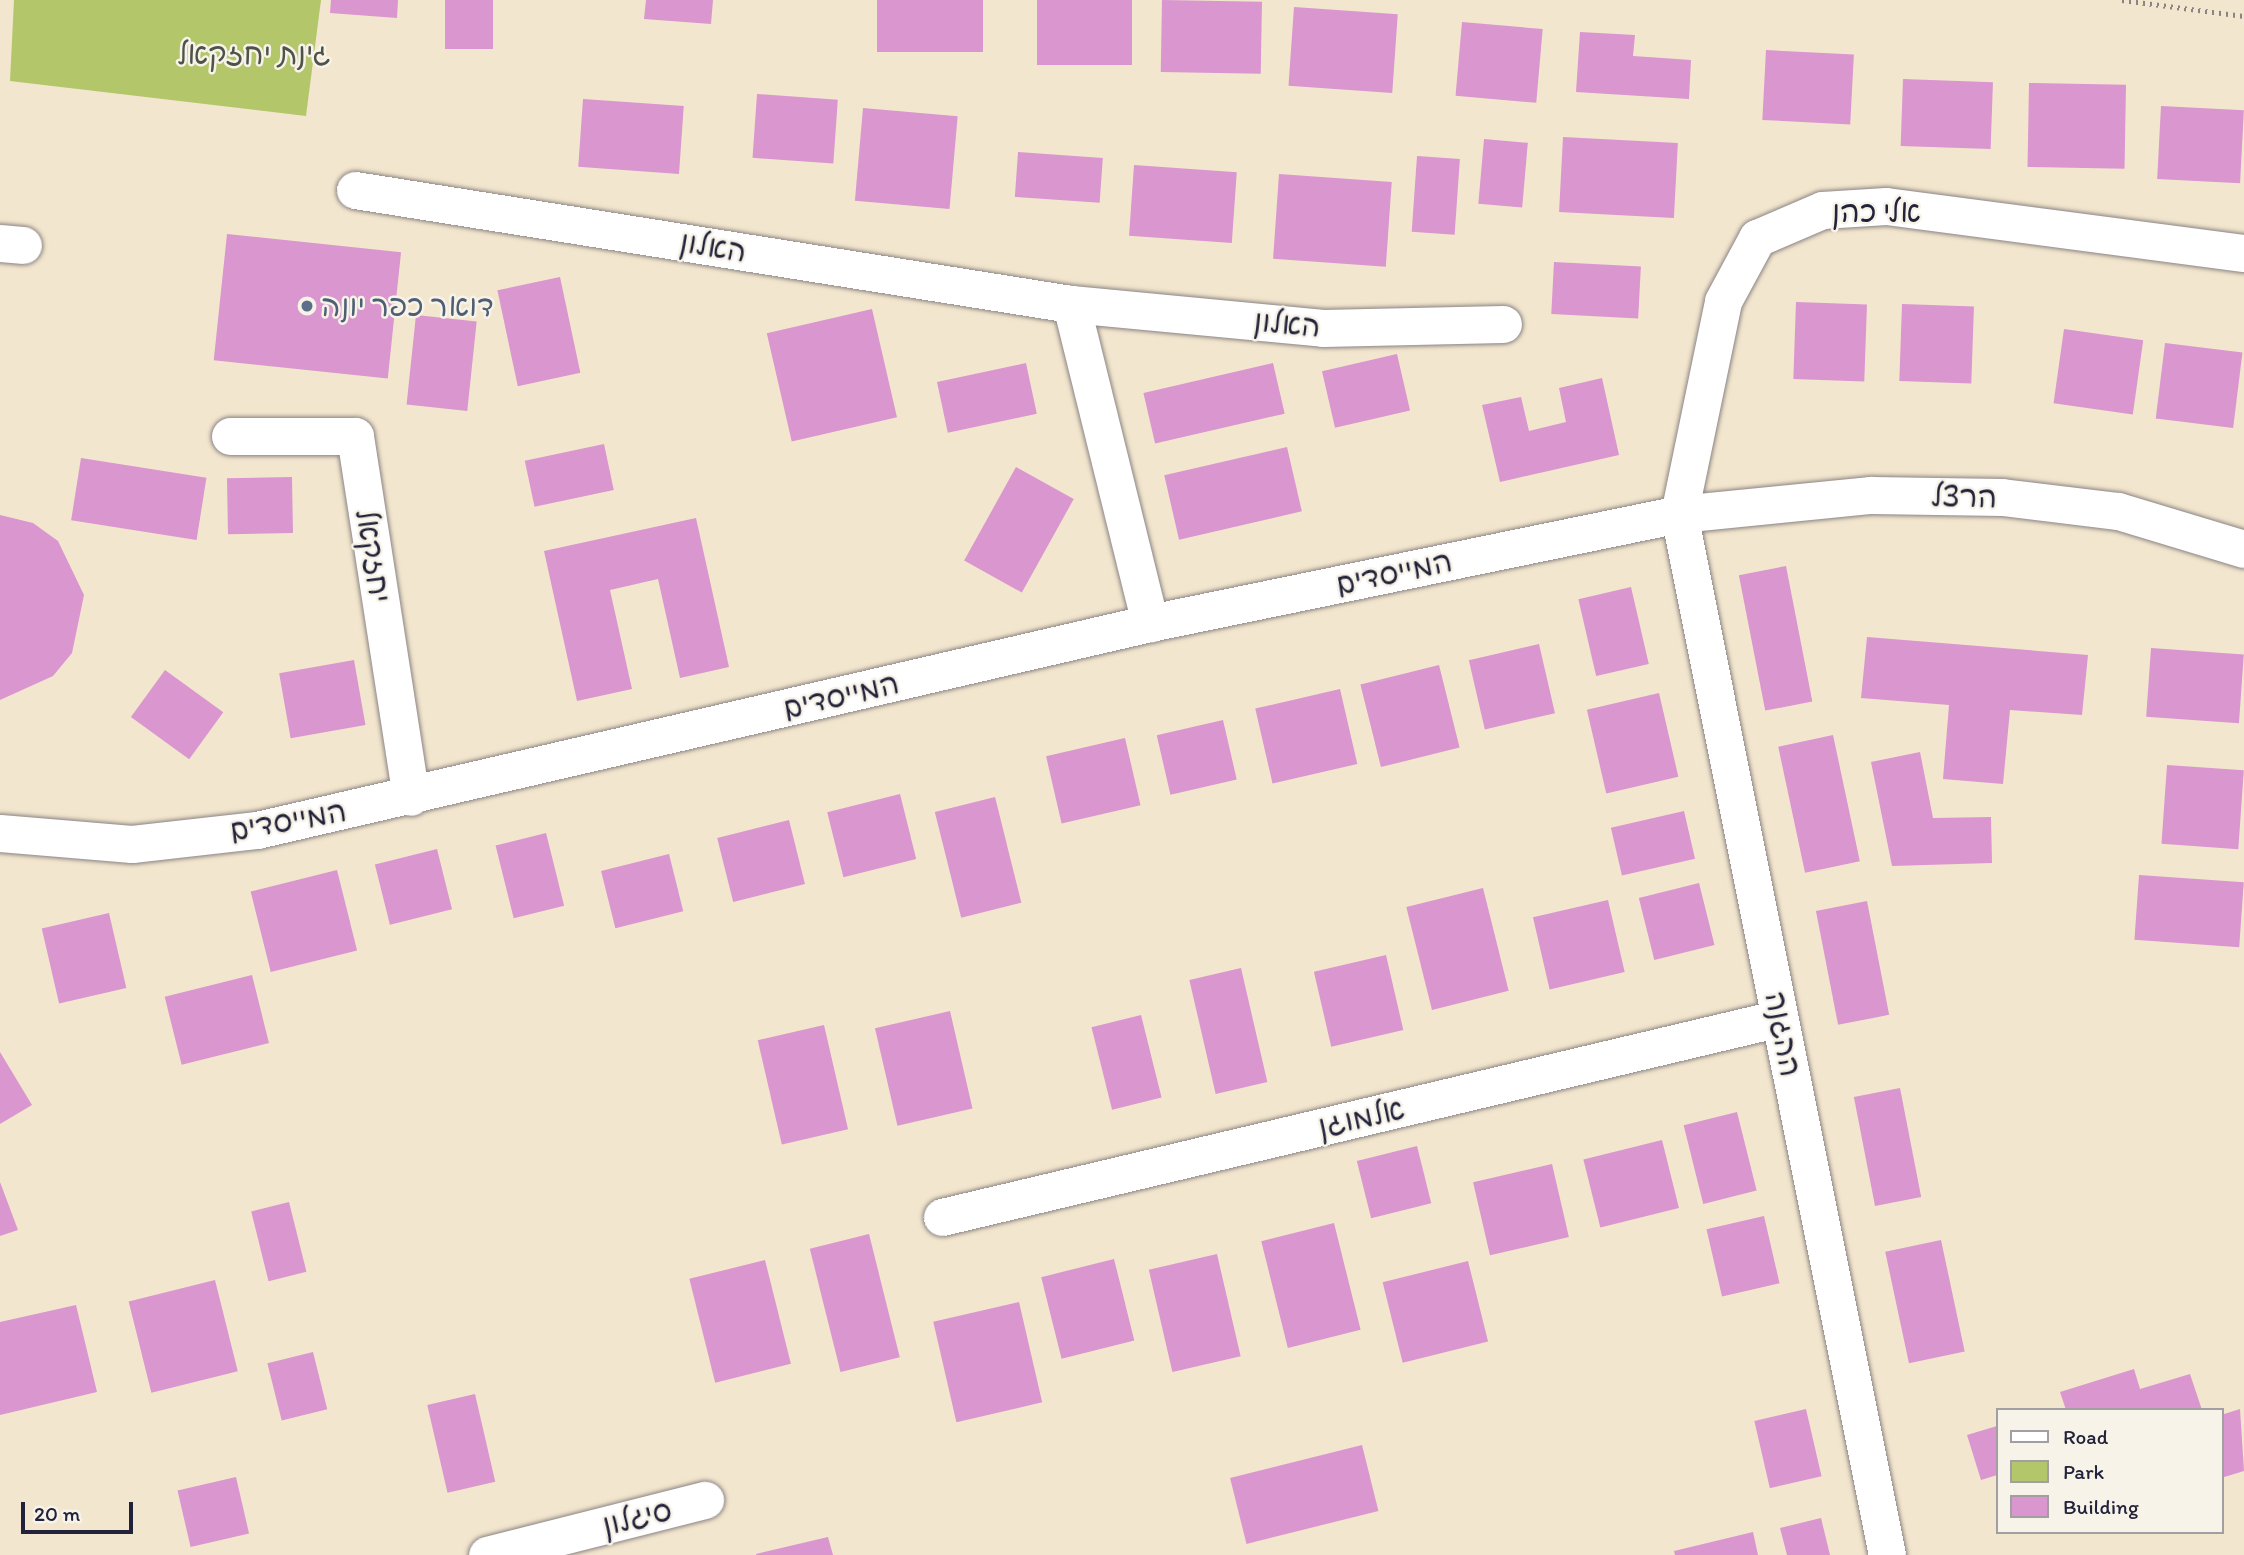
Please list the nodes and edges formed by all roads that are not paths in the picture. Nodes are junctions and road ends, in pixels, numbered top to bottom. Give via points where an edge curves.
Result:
1 (355, 190) dead end
2 (2244, 253) edge
3 (1071, 304) junction
4 (1503, 324) dead end
5 (230, 436) dead end
6 (1679, 514) junction
7 (2244, 549) edge
8 (1150, 623) junction
9 (411, 797) junction
10 (0, 833) edge
11 (1780, 1018) junction
12 (942, 1217) dead end
13 (705, 1500) dead end
14 (487, 1555) edge
15 (1887, 1555) edge

1 - 3 street, האלון
2 - 6 street, אלי כהן via 1886,206 1822,210 1756,238 1723,301
3 - 4 street, האלון via 1323,328
3 - 8 street
5 - 9 street, יחזקאל via 355,436
6 - 7 street, הרצל via 1871,495 2002,497 2118,511
6 - 8 street, המייסדים
6 - 11 street, ההגנה
8 - 9 street, המייסדים
9 - 10 street, המייסדים via 257,830 132,844
11 - 12 street, אלמוגן
11 - 15 street, ההגנה
13 - 14 street, סיגלון

